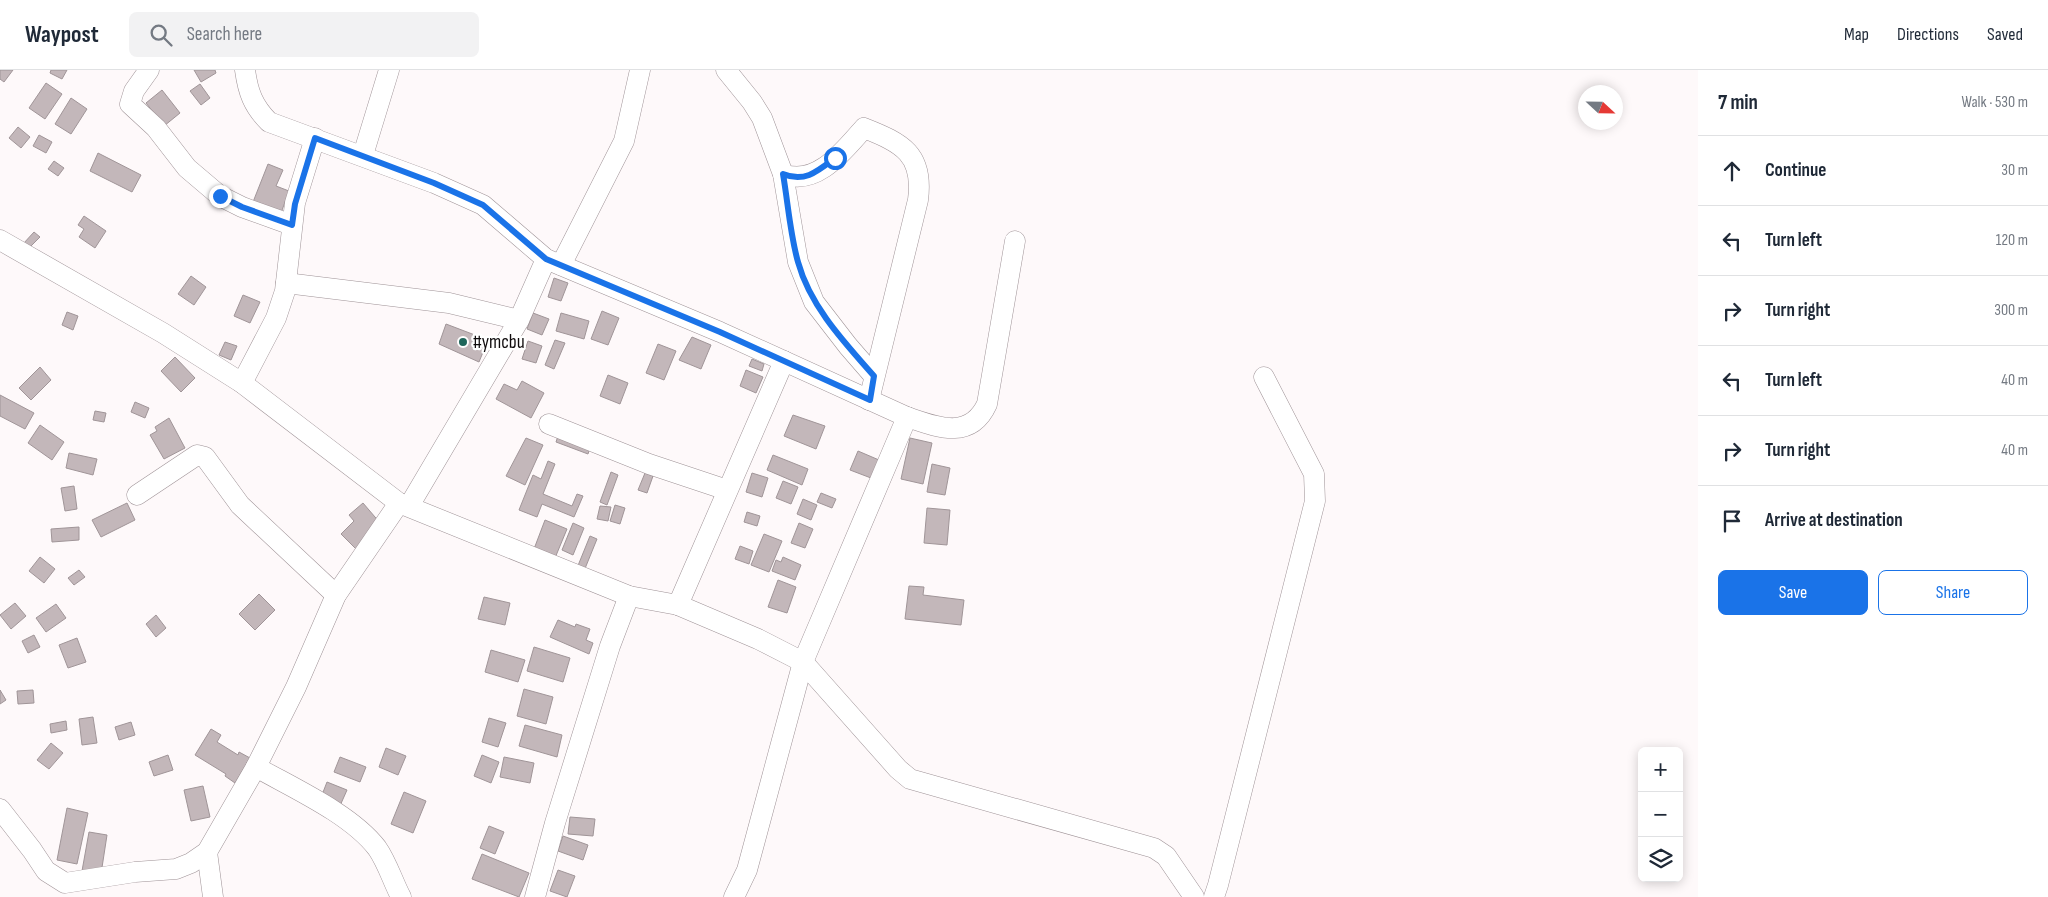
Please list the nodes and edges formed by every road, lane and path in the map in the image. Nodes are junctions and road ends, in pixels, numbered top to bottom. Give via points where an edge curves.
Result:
1 (150, 70) edge
2 (245, 70) edge
3 (389, 70) edge
4 (640, 70) edge
5 (726, 70) edge
6 (315, 138) junction
7 (364, 155) junction
8 (783, 174) junction
9 (292, 225) junction
10 (0, 240) edge
11 (1015, 241) dead end
12 (554, 262) junction
13 (286, 283) junction
14 (519, 320) junction
15 (784, 361) junction
16 (874, 376) junction
17 (1264, 377) dead end
18 (242, 383) junction
19 (870, 400) junction
20 (907, 417) junction
21 (549, 424) dead end
22 (727, 490) junction
23 (137, 495) dead end
24 (404, 504) junction
25 (336, 595) junction
26 (629, 596) junction
27 (678, 605) junction
28 (803, 662) junction
29 (256, 767) junction
30 (0, 809) edge
31 (207, 852) junction
32 (69, 890) edge
33 (213, 897) edge
34 (400, 897) edge
35 (536, 897) edge
36 (734, 897) edge
37 (1194, 897) edge
38 (1214, 897) edge

1 - 9 street via 134,91 130,104 156,128 187,168 220,196
2 - 6 street via 250,96 269,122
3 - 7 street
4 - 12 street via 624,141
5 - 8 street via 762,118
6 - 7 street
6 - 9 street
7 - 12 street via 483,205
8 - 16 street via 798,262 814,302
8 - 16 street via 799,178 816,173 864,128 898,143 912,160 920,187 918,200
9 - 13 street
10 - 18 street via 163,333
11 - 20 street via 997,352 983,413 962,428 932,426
12 - 14 street
12 - 15 street
13 - 14 street via 440,302
13 - 18 street via 276,318
14 - 24 street
15 - 19 street
15 - 22 street
16 - 19 street
17 - 38 street via 1314,474 1315,501
18 - 24 street
19 - 20 street
20 - 28 street
21 - 22 street via 649,464
22 - 27 street
23 - 25 street via 197,455 205,456 240,505
24 - 25 street
24 - 26 street
25 - 29 street via 296,687
26 - 27 street
26 - 35 street via 610,646 555,823
27 - 28 street
28 - 36 street via 747,870
28 - 37 street via 910,779 1154,848 1166,856
29 - 31 street
29 - 34 street via 335,813 366,836 378,850
30 - 32 street via 46,872
31 - 32 street via 176,869 135,872
31 - 33 street

